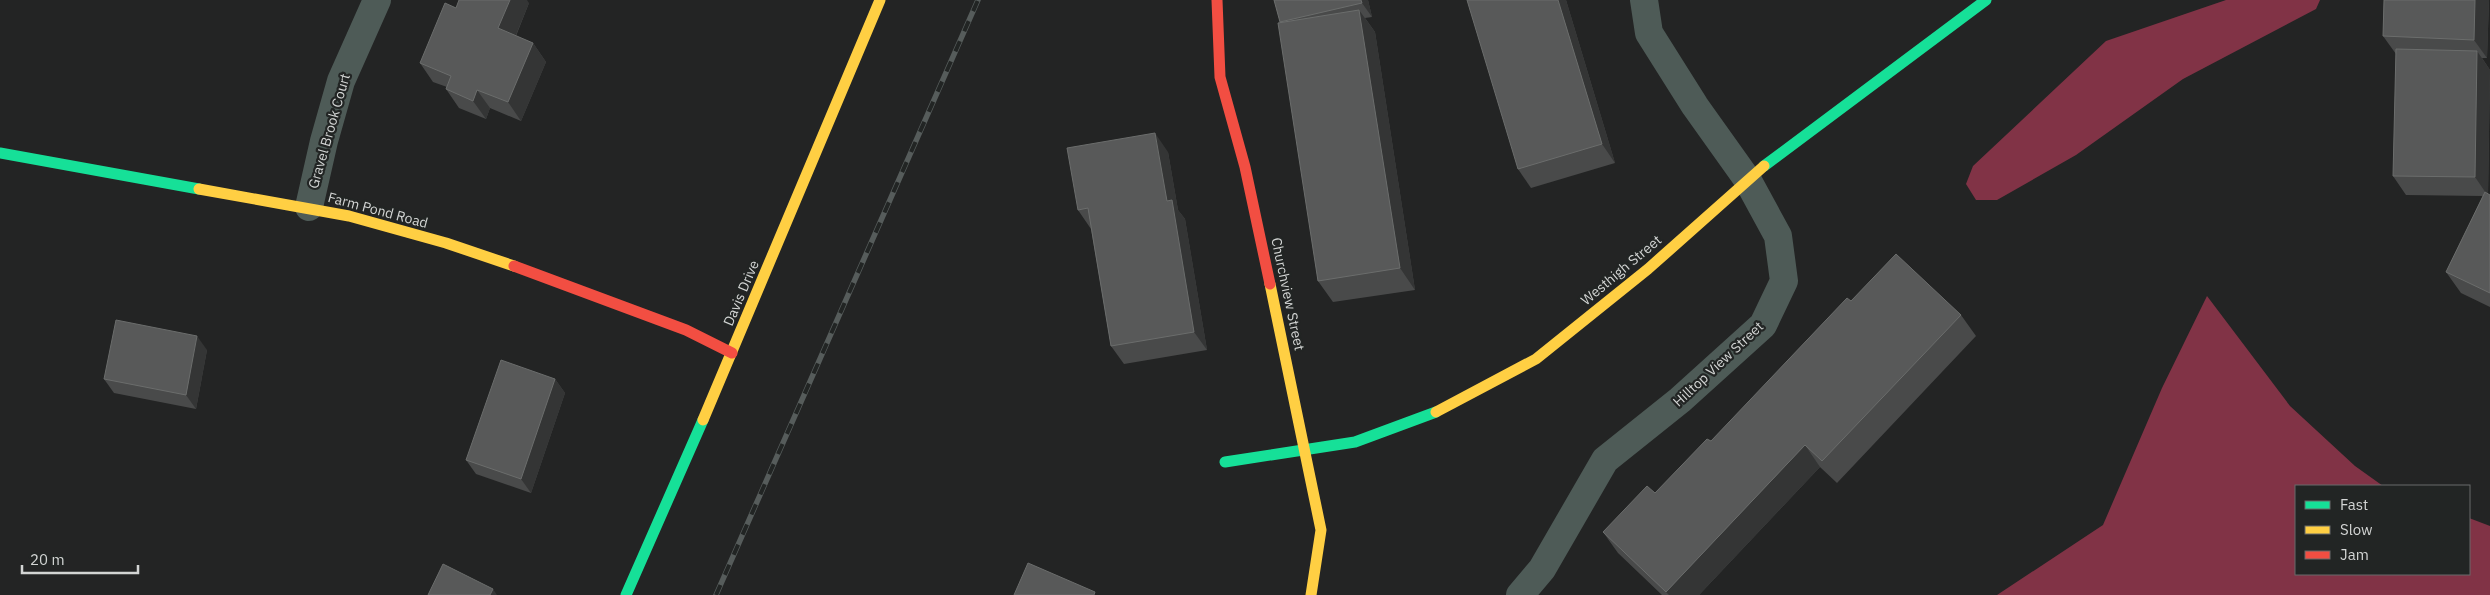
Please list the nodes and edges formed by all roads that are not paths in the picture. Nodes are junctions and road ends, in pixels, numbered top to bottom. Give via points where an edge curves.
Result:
1 (377, 0) edge
2 (880, 0) edge
3 (1216, 0) edge
4 (1644, 0) edge
5 (1986, 0) edge
6 (0, 153) edge
7 (1748, 179) junction
8 (308, 207) junction
9 (732, 354) junction
10 (1304, 449) junction
11 (1226, 462) dead end
12 (626, 595) edge
13 (1311, 595) edge
14 (1520, 595) edge

1 - 8 street, Gravel Brook Court via 341,80
2 - 9 street, Davis Drive
3 - 10 street, Churchview Street via 1220,77 1245,167
4 - 7 street, Hilltop View Street via 1649,33 1694,106
5 - 7 street, Westhigh Street
6 - 8 street, Farm Pond Road
7 - 10 street, Westhigh Street via 1648,269 1536,360 1428,416 1354,442
7 - 14 street, Hilltop View Street via 1778,236 1784,281 1763,325 1680,400 1605,460 1542,569
8 - 9 street, Farm Pond Road via 446,243 561,282 686,330
9 - 12 street, Davis Drive
10 - 11 street, Westhigh Street
10 - 13 street, Churchview Street via 1321,530

